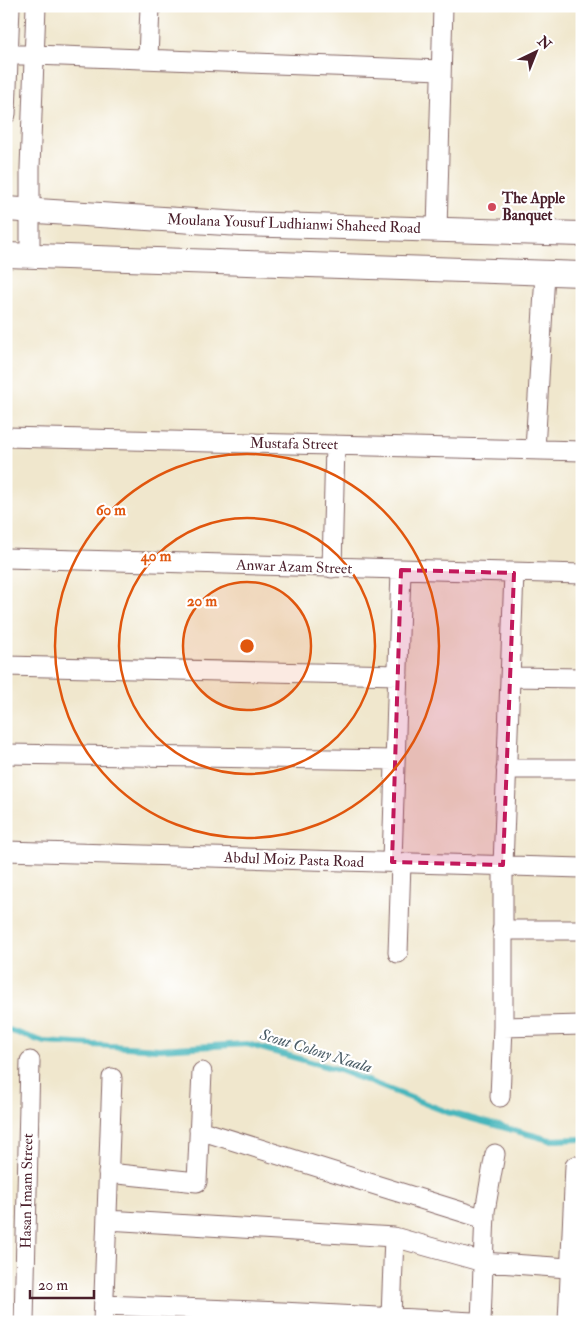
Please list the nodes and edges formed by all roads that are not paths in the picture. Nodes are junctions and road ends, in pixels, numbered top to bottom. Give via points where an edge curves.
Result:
1 (10, 6) edge
2 (36, 6) edge
3 (150, 6) edge
4 (442, 6) edge
5 (35, 54) junction
6 (7, 56) edge
7 (148, 59) junction
8 (441, 70) junction
9 (6, 114) edge
10 (6, 209) edge
11 (31, 210) junction
12 (437, 230) junction
13 (582, 234) edge
14 (6, 255) edge
15 (30, 256) junction
16 (545, 273) junction
17 (582, 274) edge
18 (6, 437) edge
19 (335, 445) junction
20 (535, 450) junction
21 (582, 451) edge
22 (6, 558) edge
23 (332, 568) junction
24 (401, 570) junction
25 (514, 573) junction
26 (582, 574) edge
27 (6, 666) edge
28 (398, 675) junction
29 (510, 676) junction
30 (582, 678) edge
31 (6, 754) edge
32 (396, 760) junction
33 (506, 769) junction
34 (582, 769) edge
35 (6, 852) edge
36 (396, 863) junction
37 (503, 865) junction
38 (582, 868) edge
39 (502, 930) junction
40 (582, 930) edge
41 (398, 953) dead end
42 (582, 1025) edge
43 (502, 1028) junction
44 (30, 1061) dead end
45 (202, 1072) dead end
46 (112, 1078) dead end
47 (500, 1098) dead end
48 (199, 1130) junction
49 (495, 1154) dead end
50 (575, 1166) dead end
51 (108, 1173) junction
52 (485, 1219) junction
53 (107, 1220) junction
54 (394, 1237) junction
55 (482, 1262) junction
56 (576, 1268) edge
57 (103, 1313) edge
58 (282, 1317) edge
59 (391, 1317) junction
60 (24, 1322) edge
61 (473, 1322) edge
62 (481, 1322) edge
63 (568, 1322) edge

1 - 6 street
2 - 5 street
3 - 7 street
4 - 8 street
5 - 6 street
5 - 7 street
5 - 11 street
6 - 9 street
7 - 8 street
8 - 12 street
10 - 11 street, Moulana Yousuf Ludhianwi Shaheed Road
11 - 12 street, Moulana Yousuf Ludhianwi Shaheed Road via 241,224
11 - 15 street
12 - 13 street, Moulana Yousuf Ludhianwi Shaheed Road
14 - 15 street
15 - 16 street
16 - 17 street
16 - 20 street
18 - 19 street, Mustafa Street
19 - 20 street, Mustafa Street
19 - 23 street
20 - 21 street, Mustafa Street
22 - 23 street, Аnwar Azam Street
23 - 24 street, Аnwar Azam Street
24 - 25 street, Аnwar Azam Street
24 - 28 street
25 - 26 street, Аnwar Azam Street
25 - 29 street
27 - 28 street
28 - 32 street
29 - 30 street
29 - 33 street
31 - 32 street
32 - 36 street
33 - 34 street
33 - 37 street
35 - 36 street, Abdul Moiz Pasta Road
36 - 37 street, Abdul Moiz Pasta Road
36 - 41 street
37 - 38 street, Abdul Moiz Pasta Road
37 - 39 street
39 - 40 street
39 - 43 street
42 - 43 street
43 - 47 street
44 - 60 street, Hasan Imam Street
45 - 48 street
46 - 51 street
48 - 51 street via 197,1182
48 - 52 street
49 - 52 street
50 - 56 street
51 - 53 street
52 - 55 street
53 - 54 street
53 - 57 street
54 - 55 street
54 - 59 street
55 - 56 street
55 - 62 street
56 - 63 street
57 - 58 street
58 - 59 street
59 - 61 street

